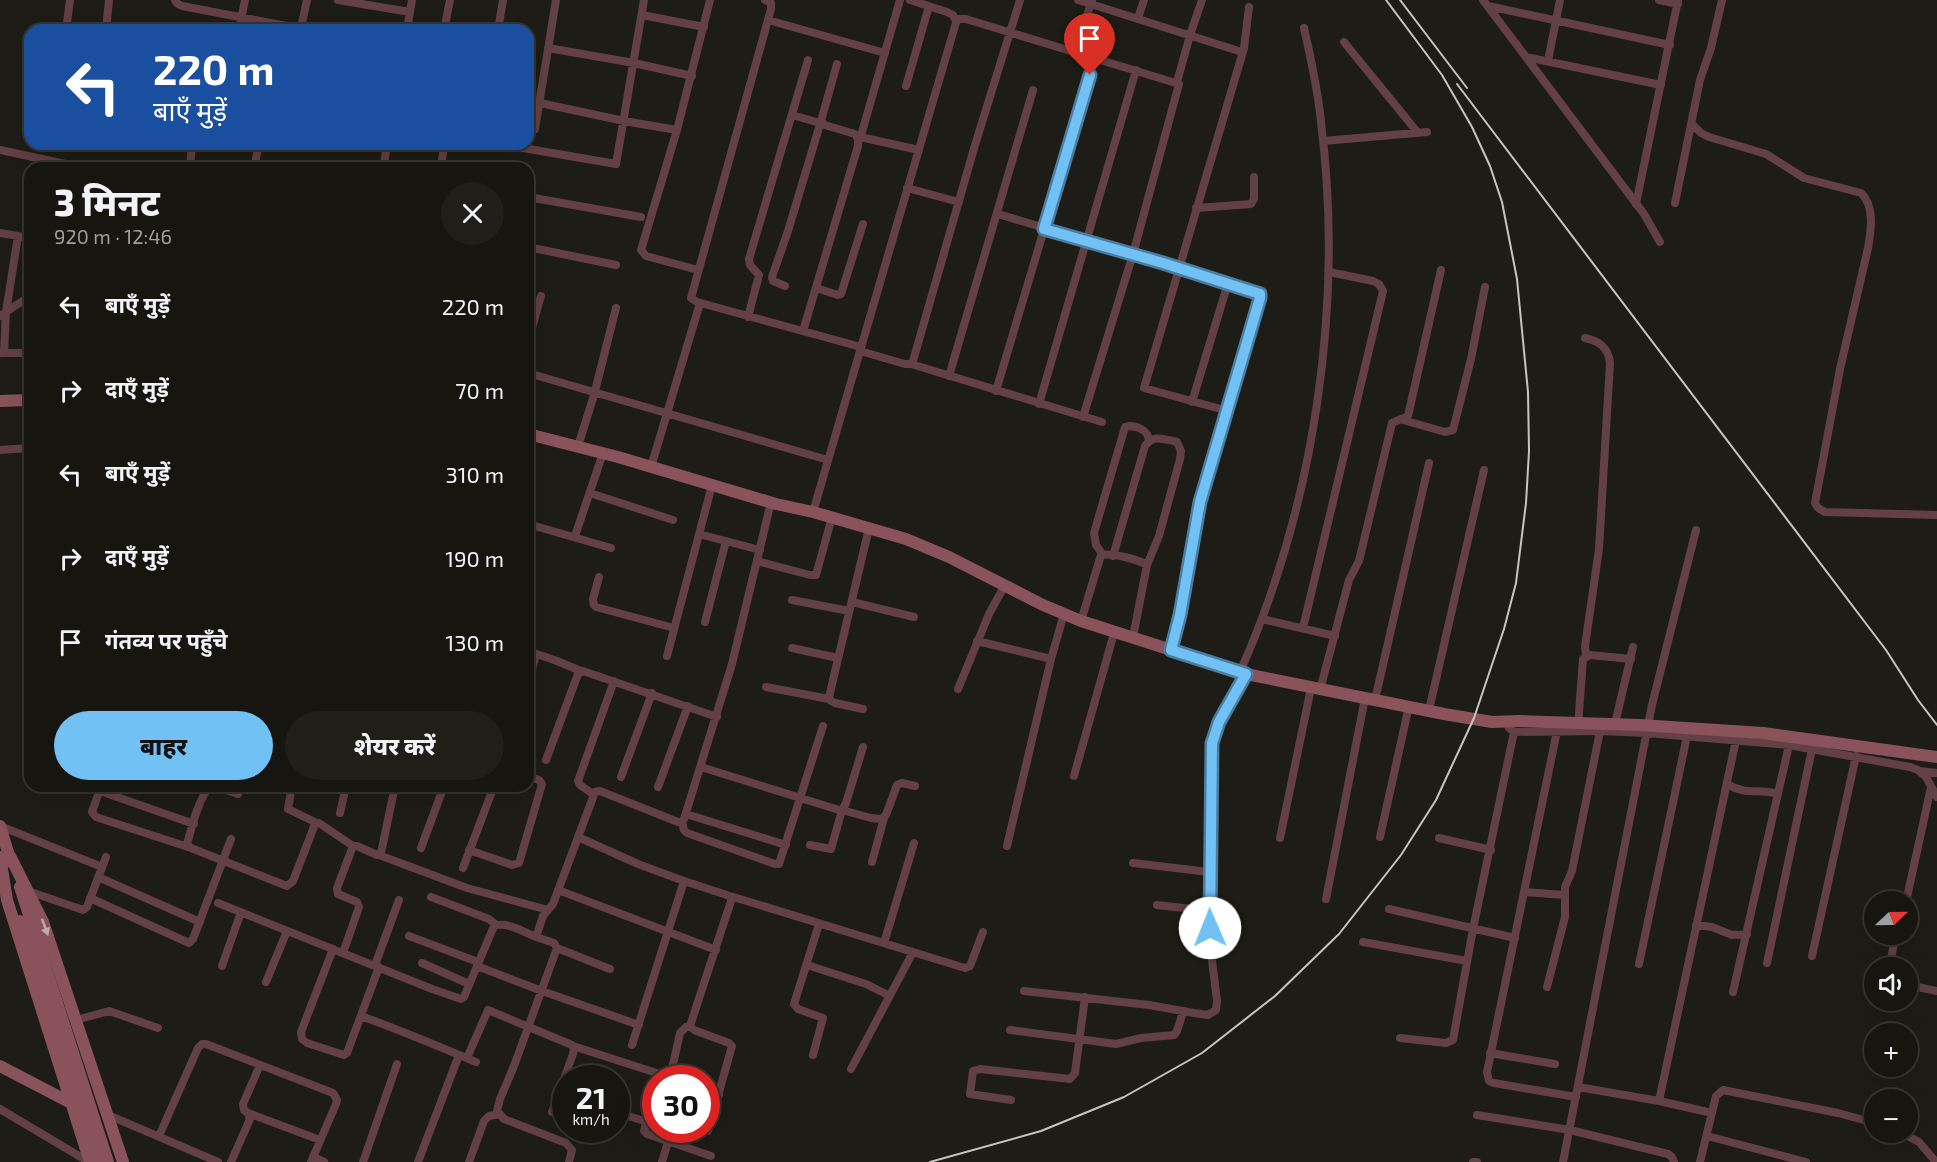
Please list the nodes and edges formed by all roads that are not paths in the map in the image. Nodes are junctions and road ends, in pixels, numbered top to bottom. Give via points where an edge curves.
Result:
1 (69, 0) edge
2 (109, 0) edge
3 (175, 0) edge
4 (245, 0) edge
5 (307, 0) edge
6 (338, 0) edge
7 (412, 0) edge
8 (450, 0) edge
9 (503, 0) edge
10 (556, 0) edge
11 (644, 0) edge
12 (711, 0) edge
13 (765, 0) edge
14 (900, 0) edge
15 (910, 0) edge
16 (1020, 0) edge
17 (1078, 0) edge
18 (1144, 0) edge
19 (1202, 0) edge
20 (1560, 0) edge
21 (1659, 0) edge
22 (1722, 0) edge
23 (1091, 2) edge
24 (1678, 2) edge
25 (1485, 3) edge
26 (929, 6) junction
27 (1249, 7) dead end
28 (410, 12) junction
29 (642, 15) junction
30 (242, 17) junction
31 (1138, 18) junction
32 (768, 21) junction
33 (956, 21) junction
34 (1556, 21) junction
35 (67, 24) edge
36 (107, 24) edge
37 (240, 24) edge
38 (278, 24) edge
39 (305, 24) edge
40 (407, 24) edge
41 (445, 24) edge
42 (499, 24) edge
43 (704, 27) junction
44 (1304, 28) dead end
45 (1009, 33) junction
46 (1190, 34) junction
47 (1344, 42) dead end
48 (1670, 45) junction
49 (548, 48) junction
50 (1074, 51) junction
51 (1242, 52) junction
52 (885, 53) junction
53 (1526, 57) junction
54 (1095, 58) junction
55 (808, 60) dead end
56 (1548, 61) junction
57 (634, 63) junction
58 (837, 64) dead end
59 (1136, 70) junction
60 (692, 76) junction
61 (1177, 82) junction
62 (1661, 85) junction
63 (906, 86) dead end
64 (1033, 90) dead end
65 (540, 103) junction
66 (792, 115) junction
67 (624, 121) junction
68 (821, 122) junction
69 (1692, 124) junction
70 (535, 129) dead end
71 (677, 130) junction
72 (859, 138) junction
73 (1323, 141) junction
74 (0, 150) edge
75 (533, 150) edge
76 (919, 150) junction
77 (56, 162) edge
78 (1254, 177) dead end
79 (908, 188) junction
80 (534, 199) edge
81 (958, 202) junction
82 (1675, 202) dead end
83 (1636, 204) junction
84 (1196, 208) junction
85 (998, 214) junction
86 (641, 217) dead end
87 (863, 224) dead end
88 (1044, 229) junction
89 (0, 232) edge
90 (18, 236) junction
91 (24, 237) edge
92 (1087, 241) junction
93 (1660, 242) dead end
94 (534, 247) edge
95 (1132, 254) junction
96 (616, 265) dead end
97 (1179, 268) junction
98 (698, 270) junction
99 (1441, 270) dead end
100 (1329, 272) junction
101 (1228, 283) junction
102 (785, 286) dead end
103 (1485, 287) dead end
104 (816, 288) junction
105 (541, 296) dead end
106 (24, 300) edge
107 (700, 303) junction
108 (615, 308) dead end
109 (3, 314) edge
110 (748, 316) junction
111 (534, 321) edge
112 (803, 331) junction
113 (1585, 338) dead end
114 (860, 349) junction
115 (2, 352) edge
116 (24, 353) edge
117 (911, 364) junction
118 (534, 375) edge
119 (950, 376) junction
120 (996, 391) junction
121 (594, 393) junction
122 (24, 400) edge
123 (0, 401) edge
124 (1192, 402) junction
125 (1039, 404) junction
126 (1228, 411) junction
127 (667, 413) junction
128 (1083, 417) junction
129 (1403, 420) junction
130 (1102, 422) dead end
131 (534, 435) edge
132 (1149, 441) junction
133 (578, 446) junction
134 (24, 448) edge
135 (0, 450) edge
136 (603, 453) junction
137 (828, 460) junction
138 (1429, 463) dead end
139 (651, 466) junction
140 (1484, 471) dead end
141 (712, 485) junction
142 (590, 493) junction
143 (771, 502) junction
144 (813, 512) junction
145 (1937, 515) edge
146 (832, 517) junction
147 (673, 520) dead end
148 (534, 526) edge
149 (869, 528) junction
150 (1696, 530) dead end
151 (699, 534) junction
152 (575, 536) junction
153 (726, 541) junction
154 (611, 548) dead end
155 (760, 550) junction
156 (1103, 555) junction
157 (1113, 556) junction
158 (758, 561) junction
159 (1147, 565) junction
160 (599, 578) dead end
161 (1005, 585) junction
162 (792, 600) dead end
163 (850, 606) junction
164 (1064, 614) junction
165 (914, 617) dead end
166 (1262, 619) junction
167 (1081, 621) junction
168 (705, 622) dead end
169 (674, 628) junction
170 (1303, 628) junction
171 (1114, 633) junction
172 (1335, 636) junction
173 (1133, 637) junction
174 (977, 641) junction
175 (1634, 647) dead end
176 (792, 648) dead end
177 (1171, 650) junction
178 (534, 653) edge
179 (667, 656) dead end
180 (1586, 656) junction
181 (838, 658) junction
182 (1051, 659) junction
183 (1630, 659) junction
184 (581, 671) junction
185 (1243, 673) junction
186 (614, 681) junction
187 (766, 687) dead end
188 (958, 689) dead end
189 (1316, 689) junction
190 (652, 693) junction
191 (829, 699) junction
192 (1370, 699) junction
193 (688, 706) junction
194 (1409, 706) junction
195 (863, 709) dead end
196 (1429, 710) junction
197 (717, 717) junction
198 (1514, 725) junction
199 (823, 726) dead end
200 (1557, 731) junction
201 (1578, 731) junction
202 (1600, 731) junction
203 (1613, 731) junction
204 (1647, 733) junction
205 (1687, 736) junction
206 (1736, 740) junction
207 (1789, 745) junction
208 (863, 747) dead end
209 (1812, 749) junction
210 (1856, 756) junction
211 (1937, 757) edge
212 (546, 760) dead end
213 (701, 768) junction
214 (1918, 770) junction
215 (1937, 773) edge
216 (1074, 776) dead end
217 (621, 777) dead end
218 (534, 778) edge
219 (1726, 784) junction
220 (915, 786) dead end
221 (658, 787) dead end
222 (1931, 787) junction
223 (99, 792) edge
224 (110, 792) edge
225 (207, 792) edge
226 (291, 792) edge
227 (345, 792) edge
228 (394, 792) edge
229 (442, 792) edge
230 (492, 792) edge
231 (593, 794) junction
232 (1778, 794) junction
233 (1937, 798) edge
234 (800, 799) junction
235 (842, 810) junction
236 (340, 813) dead end
237 (684, 818) junction
238 (884, 818) junction
239 (317, 823) junction
240 (194, 824) junction
241 (0, 826) edge
242 (578, 837) junction
243 (1380, 837) dead end
244 (1280, 838) dead end
245 (1439, 838) dead end
246 (231, 839) dead end
247 (914, 843) dead end
248 (786, 845) junction
249 (810, 845) dead end
250 (188, 846) junction
251 (353, 846) junction
252 (1007, 846) dead end
253 (421, 848) dead end
254 (469, 850) junction
255 (1491, 850) junction
256 (380, 855) junction
257 (3, 857) edge
258 (106, 857) dead end
259 (223, 861) junction
260 (872, 862) dead end
261 (1133, 863) dead end
262 (102, 867) junction
263 (463, 868) dead end
264 (1209, 872) junction
265 (98, 877) junction
266 (684, 881) junction
267 (558, 890) junction
268 (28, 891) junction
269 (1908, 891) edge
270 (1524, 892) junction
271 (1564, 895) junction
272 (730, 896) junction
273 (431, 897) dead end
274 (90, 898) junction
275 (1326, 899) dead end
276 (399, 900) dead end
277 (218, 903) dead end
278 (1157, 905) dead end
279 (1389, 909) dead end
280 (548, 910) junction
281 (1209, 911) junction
282 (241, 912) junction
283 (25, 920) junction
284 (200, 922) junction
285 (819, 924) junction
286 (496, 925) junction
287 (1696, 925) junction
288 (1473, 929) junction
289 (287, 930) junction
290 (668, 931) junction
291 (983, 932) dead end
292 (1747, 934) junction
293 (409, 936) dead end
294 (536, 937) junction
295 (1515, 938) junction
296 (1363, 942) dead end
297 (884, 943) junction
298 (557, 948) junction
299 (333, 949) junction
300 (716, 950) junction
301 (913, 952) junction
302 (343, 953) junction
303 (1812, 956) dead end
304 (1467, 961) junction
305 (422, 963) dead end
306 (1767, 963) dead end
307 (477, 964) junction
308 (1639, 964) dead end
309 (807, 965) junction
310 (222, 966) dead end
311 (377, 966) junction
312 (610, 969) dead end
313 (266, 982) dead end
314 (469, 984) junction
315 (1547, 987) dead end
316 (1918, 988) edge
317 (542, 991) junction
318 (1024, 991) dead end
319 (1937, 991) edge
320 (1733, 992) dead end
321 (890, 996) junction
322 (1085, 997) junction
323 (1183, 1012) junction
324 (362, 1016) junction
325 (76, 1020) junction
326 (639, 1025) junction
327 (529, 1026) junction
328 (690, 1026) junction
329 (158, 1028) dead end
330 (1010, 1030) dead end
331 (1400, 1038) dead end
332 (1079, 1039) junction
333 (632, 1045) dead end
334 (573, 1046) junction
335 (1490, 1053) junction
336 (813, 1055) dead end
337 (463, 1057) junction
338 (476, 1062) dead end
339 (397, 1064) dead end
340 (1555, 1064) dead end
341 (260, 1065) junction
342 (570, 1065) edge
343 (673, 1065) edge
344 (0, 1066) edge
345 (642, 1069) edge
346 (851, 1069) dead end
347 (1578, 1086) junction
348 (720, 1091) edge
349 (101, 1096) junction
350 (1576, 1097) junction
351 (1011, 1100) dead end
352 (1659, 1101) junction
353 (70, 1103) junction
354 (0, 1109) edge
355 (248, 1113) junction
356 (1712, 1113) junction
357 (499, 1114) junction
358 (1477, 1115) dead end
359 (108, 1116) junction
360 (1864, 1120) edge
361 (1570, 1130) junction
362 (159, 1136) junction
363 (1707, 1136) junction
364 (320, 1140) junction
365 (1918, 1142) edge
366 (668, 1143) edge
367 (671, 1143) edge
368 (711, 1156) dead end
369 (312, 1160) edge
370 (89, 1162) edge
371 (97, 1162) edge
372 (108, 1162) edge
373 (123, 1162) edge
374 (218, 1162) edge
375 (231, 1162) edge
376 (324, 1162) edge
377 (363, 1162) edge
378 (418, 1162) edge
379 (469, 1162) edge
380 (569, 1162) edge
381 (662, 1162) edge
382 (1563, 1162) edge
383 (1674, 1162) edge
384 (1700, 1162) edge
385 (1805, 1162) edge
386 (1936, 1162) edge

1 - 35 street
2 - 36 street
3 - 30 street via 182,6
4 - 30 street
5 - 39 street
6 - 28 street
7 - 28 street
8 - 41 street
9 - 42 street
10 - 49 street
11 - 29 street
12 - 43 street
13 - 32 street via 772,6
14 - 52 street
15 - 26 street
16 - 45 street
17 - 23 street
18 - 31 street
19 - 46 street
20 - 34 street
21 - 24 street
22 - 69 street
23 - 31 street
23 - 50 street
24 - 48 street
25 - 34 street
25 - 53 street
26 - 33 street via 953,15
26 - 63 street
27 - 51 street
28 - 40 street
29 - 43 street
29 - 57 street
30 - 37 street
30 - 38 street
31 - 46 street
32 - 52 street
32 - 98 street
33 - 45 street via 961,18
33 - 76 street
34 - 48 street
34 - 56 street
43 - 60 street
44 - 73 street
45 - 50 street
45 - 81 street
46 - 51 street
46 - 61 street
47 - 73 street via 1422,132
48 - 62 street
49 - 57 street
49 - 65 street
50 - 54 street
51 - 84 street
52 - 72 street
53 - 56 street
53 - 83 street
54 - 59 street
54 - 88 street
55 - 66 street
56 - 62 street
57 - 60 street
57 - 67 street
58 - 68 street
59 - 61 street
59 - 92 street
60 - 71 street
61 - 95 street via 1179,87
62 - 83 street
64 - 85 street
65 - 67 street
65 - 70 street
66 - 68 street
66 - 110 street via 749,259 759,275
67 - 71 street
67 - 75 street via 614,165
68 - 72 street
68 - 102 street via 772,277
69 - 82 street
69 - 145 street via 1709,137 1776,159 1804,178 1866,197 1871,230 1868,248 1815,502 1826,512
71 - 98 street via 642,250 646,256
72 - 76 street
72 - 104 street
73 - 100 street
74 - 77 street
76 - 79 street
78 - 84 street via 1251,204
79 - 81 street
79 - 114 street
80 - 86 street
81 - 117 street
83 - 93 street
84 - 97 street
85 - 88 street
85 - 119 street
87 - 104 street via 842,294
88 - 92 street
88 - 120 street
89 - 90 street
90 - 91 street
90 - 109 street
92 - 95 street
92 - 125 street
94 - 96 street
95 - 97 street
95 - 128 street
97 - 101 street
97 - 124 street via 1144,388
98 - 107 street via 691,298
99 - 129 street via 1408,416
100 - 166 street via 1310,442
100 - 170 street via 1379,284 1383,291
101 - 124 street
101 - 126 street via 1258,292 1260,298
103 - 129 street via 1472,359 1453,430 1445,432
104 - 112 street
105 - 111 street
106 - 109 street
107 - 110 street
107 - 127 street
108 - 121 street
109 - 115 street
110 - 112 street
112 - 114 street
113 - 180 street via 1604,347 1610,363 1599,549
114 - 117 street
114 - 137 street
115 - 116 street
117 - 119 street
118 - 121 street
119 - 120 street
120 - 125 street
121 - 127 street
121 - 133 street
122 - 123 main road
124 - 126 street
125 - 128 street
126 - 177 street via 1200,502
127 - 137 street
127 - 139 street
128 - 130 street
129 - 172 street via 1392,423 1359,561 1349,580
131 - 133 main road
132 - 156 street via 1146,431 1125,427 1094,533
132 - 157 street
132 - 159 street via 1158,438 1177,442 1181,452 1159,536
133 - 136 main road
134 - 135 street
136 - 139 main road
136 - 142 street
137 - 144 street
138 - 192 street
139 - 141 main road
140 - 196 street
141 - 143 main road
141 - 151 street
142 - 147 street
142 - 152 street
143 - 144 main road
143 - 155 street
144 - 146 main road
146 - 149 main road
146 - 158 street via 816,575
148 - 152 street
149 - 161 main road via 949,557
149 - 163 street
150 - 204 street
151 - 153 street
151 - 169 street
152 - 154 street
153 - 155 street
153 - 168 street
155 - 158 street
156 - 157 street
156 - 167 street
157 - 159 street
158 - 197 street
159 - 173 street
160 - 169 street via 593,603 596,607
161 - 164 main road
161 - 174 street
162 - 163 street
163 - 165 street
163 - 181 street
164 - 167 main road
164 - 182 street
166 - 170 street
166 - 185 street
167 - 171 main road
169 - 179 street
170 - 172 street
171 - 173 main road
171 - 216 street
172 - 189 street
173 - 177 main road
174 - 182 street
174 - 188 street
175 - 183 street
176 - 181 street
177 - 185 main road
178 - 184 street
180 - 183 street
180 - 201 street via 1581,664
181 - 191 street
182 - 252 street
183 - 203 street
184 - 186 street
184 - 212 street
185 - 189 main road
185 - 264 street via 1213,737
186 - 190 street
186 - 231 street via 579,778 580,785
187 - 191 street
189 - 192 main road
189 - 244 street
190 - 193 street
190 - 217 street
191 - 195 street
192 - 194 main road
192 - 275 street
193 - 197 street
193 - 221 street
194 - 196 main road
194 - 243 street
196 - 198 main road
197 - 213 street
198 - 200 street
198 - 211 main road, bridge via 1640,725 1763,733
198 - 255 street
199 - 234 street
200 - 201 street
200 - 270 street
201 - 202 street
202 - 203 street
202 - 271 street
203 - 204 street
204 - 205 street
204 - 347 street
205 - 206 street
205 - 308 street
206 - 207 street
206 - 219 street
207 - 209 street
207 - 232 street
208 - 235 street
209 - 210 street
209 - 306 street
210 - 214 street
210 - 303 street
213 - 234 street
213 - 237 street
214 - 215 street
214 - 222 street
218 - 254 street via 542,784 519,863 512,865
219 - 232 street via 1740,791
219 - 287 street
220 - 238 street via 897,785
222 - 233 street
222 - 269 street
223 - 250 street via 92,812 96,817
224 - 240 street
225 - 240 street
226 - 239 street via 288,809
227 - 236 street
228 - 256 street
229 - 253 street
230 - 254 street
231 - 237 street via 600,791 660,816
231 - 242 street
232 - 292 street
234 - 235 street
234 - 248 street
235 - 238 street via 878,820
235 - 249 street via 831,849
237 - 248 street
237 - 248 street via 687,833 775,864 781,863
238 - 260 street
239 - 251 street
239 - 259 street via 290,885
240 - 250 street
241 - 257 main road
241 - 262 street
242 - 266 street
242 - 267 street
245 - 255 street
246 - 259 street
247 - 297 street
250 - 259 street
251 - 256 street
251 - 302 street via 337,891 359,907
254 - 263 street
255 - 288 street
256 - 280 street via 467,888
257 - 268 main road
257 - 283 main road
257 - 353 main road via 7,900
258 - 262 street
259 - 284 street
261 - 264 street
262 - 265 street
264 - 281 street
265 - 274 street
265 - 284 street
266 - 272 street
266 - 290 street
267 - 280 street
267 - 290 street
268 - 274 street via 80,910 87,907
268 -> 325 main road via 43,922
270 - 271 street
270 - 295 street
271 - 315 street via 1565,917
272 - 285 street
272 - 300 street via 732,903
273 - 286 street
274 - 284 street via 186,943 192,942
276 - 311 street
277 - 282 street
278 - 281 street
279 - 288 street
280 - 294 street
281 - 323 street via 1217,1006 1208,1015
282 - 289 street
282 - 310 street
283 - 371 main road, bridge
283 - 372 main road, bridge
285 - 297 street
285 - 309 street
286 - 294 street
286 - 307 street
287 - 292 street via 1732,935
287 - 352 street
288 - 295 street
288 - 304 street
289 - 299 street
289 - 313 street
290 - 300 street
290 - 326 street
291 - 301 street via 967,968
292 - 320 street
293 - 307 street
294 - 298 street via 554,943
295 - 335 street
296 - 304 street
297 - 301 street
298 - 312 street
298 - 317 street
299 - 302 street
299 - 324 street via 301,1032 302,1039 345,1055
300 - 328 street
301 - 321 street
302 - 311 street
304 - 331 street via 1452,1042
305 - 314 street
307 - 314 street
307 - 317 street
309 - 321 street
309 - 336 street via 795,1004 798,1009 823,1018
311 - 314 street via 461,999
311 - 324 street
316 - 319 street
317 - 326 street
317 - 327 street
318 - 322 street
321 - 346 street
322 - 323 street
322 - 332 street
323 - 332 street via 1174,1035 1116,1044
324 - 337 street
325 - 329 street via 110,1011
325 - 349 main road
326 - 333 street
327 - 334 street
327 - 337 street via 488,1010
327 - 357 street via 497,1106
328 - 343 street via 680,1033
328 - 348 street via 732,1046
330 - 332 street
332 - 351 street via 1075,1073 1070,1079 973,1071 970,1094
334 - 342 street
334 - 345 street
335 - 340 street
335 - 350 street via 1489,1081
337 - 338 street
337 - 378 street
339 - 377 street
341 - 355 street via 243,1104
341 - 362 street via 200,1045
341 - 364 street via 336,1096
344 - 353 main road
347 - 350 street
347 - 352 street
349 - 353 main road
349 - 359 main road
350 - 361 street
352 - 356 street
353 - 370 main road
354 - 370 street
355 - 364 street
355 - 375 street via 250,1119
356 - 360 street via 1718,1092 1728,1089
356 - 363 street
357 - 379 street via 484,1121
357 - 380 street via 566,1143 572,1150
358 - 361 street
359 - 362 street
359 - 373 main road
361 - 382 street
361 - 383 street via 1668,1154
362 - 374 street
363 - 384 street
363 - 385 street
364 - 369 street
365 - 386 street
366 - 381 street
367 - 368 street
369 - 376 street

